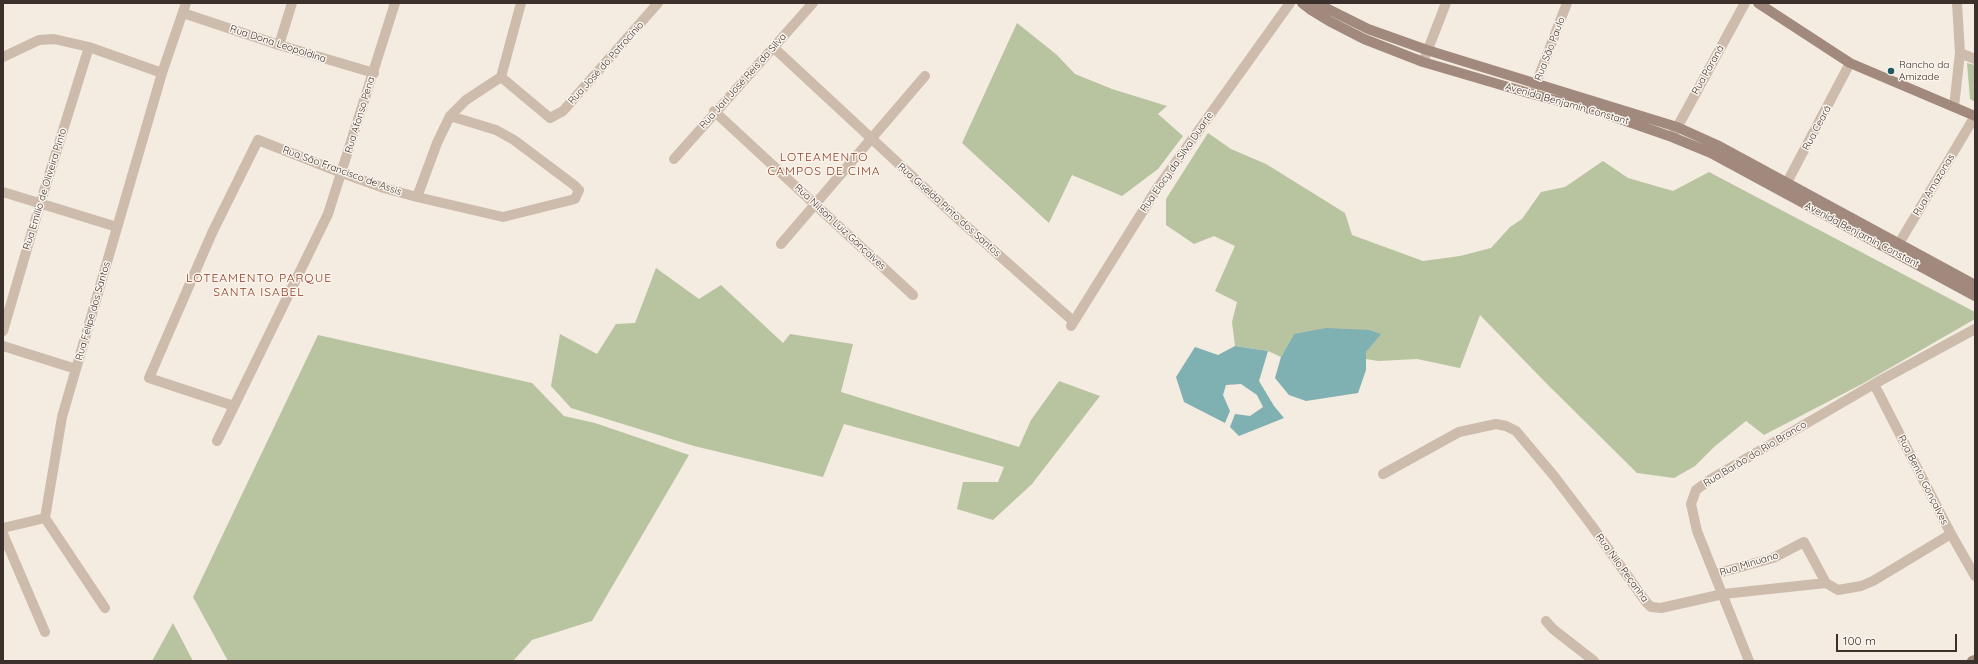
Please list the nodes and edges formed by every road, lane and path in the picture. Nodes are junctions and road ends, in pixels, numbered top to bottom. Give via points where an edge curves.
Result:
1 (292, 3) edge
2 (395, 3) edge
3 (520, 3) edge
4 (658, 3) edge
5 (812, 3) edge
6 (1290, 3) edge
7 (1302, 3) edge
8 (1316, 3) edge
9 (1446, 3) edge
10 (1567, 3) edge
11 (1745, 3) edge
12 (1758, 3) edge
13 (1956, 3) edge
14 (184, 8) edge
15 (279, 45) junction
16 (89, 47) junction
17 (773, 47) junction
18 (1427, 50) junction
19 (1960, 53) junction
20 (3, 57) edge
21 (1975, 59) edge
22 (1423, 62) junction
23 (1850, 63) junction
24 (162, 73) junction
25 (374, 73) junction
26 (925, 76) dead end
27 (501, 77) junction
28 (1536, 83) junction
29 (1532, 94) junction
30 (1954, 107) junction
31 (714, 111) junction
32 (450, 116) junction
33 (1975, 116) edge
34 (1677, 127) junction
35 (1672, 137) junction
36 (872, 139) junction
37 (674, 159) dead end
38 (342, 173) junction
39 (1784, 188) junction
40 (3, 192) edge
41 (417, 198) junction
42 (40, 204) junction
43 (816, 204) junction
44 (117, 227) junction
45 (781, 244) dead end
46 (1899, 244) junction
47 (1892, 252) junction
48 (1975, 285) edge
49 (913, 295) dead end
50 (1975, 296) edge
51 (1072, 324) joint
52 (1975, 329) edge
53 (3, 331) edge
54 (3, 346) edge
55 (76, 369) junction
56 (1874, 384) junction
57 (234, 406) junction
58 (217, 441) dead end
59 (1383, 474) dead end
60 (45, 518) junction
61 (3, 528) edge
62 (3, 534) edge
63 (1951, 534) junction
64 (1973, 567) edge
65 (1715, 574) junction
66 (1826, 583) junction
67 (1723, 594) junction
68 (105, 608) dead end
69 (1546, 621) dead end
70 (45, 632) dead end
71 (1975, 660) edge
72 (1594, 661) edge
73 (1749, 661) edge
74 (1972, 661) edge

1 - 15 street
2 - 25 street, Rua Afonso Pena
3 - 27 street
4 - 27 street, Rua José do Patrocínio via 563,111 550,118
5 - 17 street, Rua Jari José Reis da Silva
6 - 51 street, Rua Elocy da Silva Duarte via 1156,190
7 - 22 main road, Avenida Benjamin Constant via 1364,39
8 - 18 main road, Avenida Benjamin Constant via 1368,29
9 - 18 street
10 - 28 street, Rua São Paulo
11 - 34 street, Rua Paraná
12 - 23 main road
13 - 19 street
14 - 15 street, Rua Dona Leopoldina
14 - 24 street, Rua Felipe dos Santos
15 - 25 street, Rua Dona Leopoldina
16 - 20 street via 54,39 39,40
16 - 24 street
16 - 42 street, Rua Emílio de Oliveira Pinto
17 - 31 street, Rua Jari José Reis da Silva
17 - 36 street, Rua Giselda Pinto dos Santos
18 - 22 street
18 - 28 main road, Avenida Benjamin Constant
19 - 21 street
19 - 30 street
22 - 29 main road, Avenida Benjamin Constant
23 - 30 main road
23 - 39 street, Rua Ceará
24 - 44 street, Rua Felipe dos Santos
25 - 38 street, Rua Afonso Pena
26 - 36 street
27 - 32 street via 466,100
28 - 29 street, Rua São Paulo
28 - 34 main road, Avenida Benjamin Constant
29 - 35 main road, Avenida Benjamin Constant via 1597,111
30 - 33 main road
31 - 37 street, Rua Jari José Reis da Silva
31 - 43 street, Rua Nilson Luiz Gonçalves
32 - 41 street
32 - 41 street, Rua São Francisco de Assis via 496,130 514,140 574,185 579,190 578,193 575,199 503,217
33 - 46 street, Rua Amazonas
34 - 35 street, Rua Paraná
34 - 39 main road, Avenida Benjamin Constant via 1716,145
35 - 39 main road, Avenida Benjamin Constant
36 - 43 street
36 - 51 street, Rua Giselda Pinto dos Santos
38 - 41 street, Rua São Francisco de Assis
38 - 57 street, Rua Afonso Pena via 328,214
38 - 57 street, Rua São Francisco de Assis via 258,140 212,233 149,378
39 - 46 main road, Avenida Benjamin Constant
39 - 47 main road, Avenida Benjamin Constant
40 - 42 street
42 - 44 street
42 - 53 street, Rua Emílio de Oliveira Pinto
43 - 45 street
43 - 49 street, Rua Nilson Luiz Gonçalves
44 - 55 street, Rua Felipe dos Santos
46 - 47 street, Rua Amazonas
46 - 48 main road, Avenida Benjamin Constant
47 - 50 main road, Avenida Benjamin Constant
52 - 56 street, Rua Barão do Rio Branco
54 - 55 street
55 - 60 street, Rua Felipe dos Santos via 62,417
56 - 63 street, Rua Bento Gonçalves
56 - 65 street, Rua Barão do Rio Branco via 1696,490 1691,504 1692,513
57 - 58 street, Rua Afonso Pena
59 - 67 street, Rua Nilo Peçanha via 1459,432 1496,424 1506,426 1516,431 1554,476 1651,606 1661,608
60 - 61 street
60 - 68 street
62 - 70 street
63 - 64 street, Rua Bento Gonçalves
63 - 66 street, Rua Nilo Peçanha via 1874,581 1838,590
65 - 66 street, Rua Minuano via 1773,558 1804,542
65 - 67 street, Rua Barão do Rio Branco
66 - 67 street, Rua Nilo Peçanha
67 - 73 street, Rua Barão do Rio Branco
69 - 72 street
71 - 74 main road

